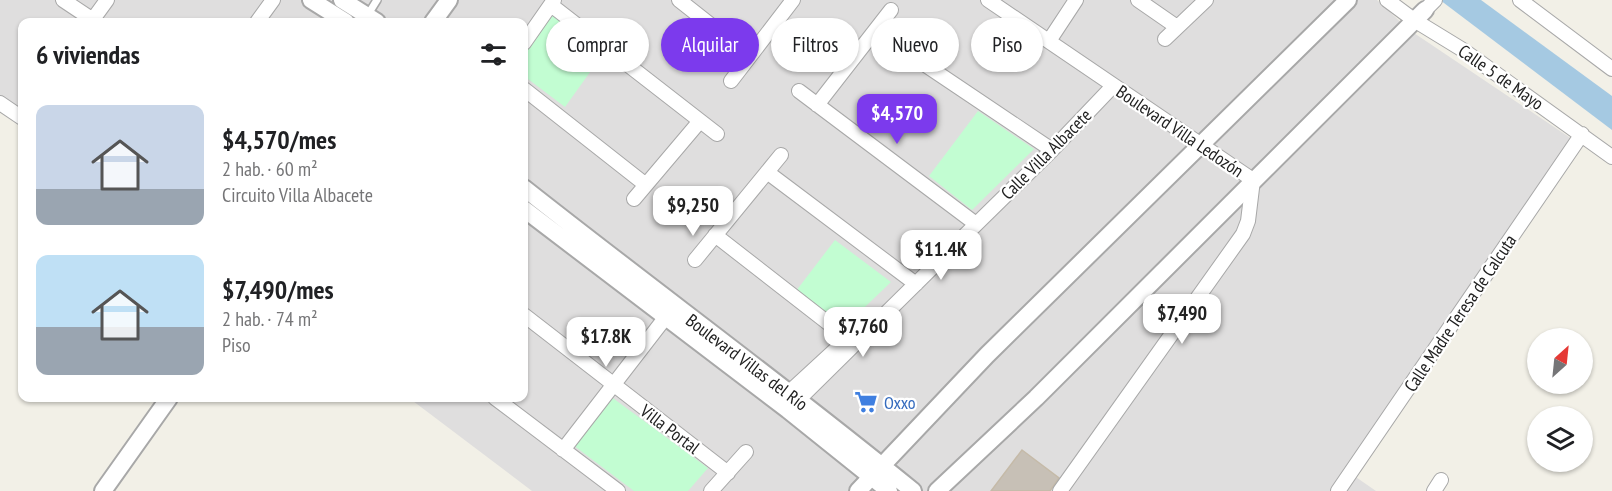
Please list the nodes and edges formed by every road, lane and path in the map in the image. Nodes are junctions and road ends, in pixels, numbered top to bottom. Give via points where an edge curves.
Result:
1 (63, 0) edge
2 (107, 0) edge
3 (273, 0) edge
4 (311, 0) edge
5 (377, 0) edge
6 (449, 0) edge
7 (679, 0) edge
8 (793, 0) edge
9 (988, 0) edge
10 (1138, 0) edge
11 (1206, 0) edge
12 (1348, 0) edge
13 (1387, 0) edge
14 (1520, 0) edge
15 (346, 1) edge
16 (552, 2) edge
17 (1074, 3) edge
18 (891, 10) dead end
19 (1425, 10) edge
20 (88, 18) edge
21 (94, 18) edge
22 (260, 18) edge
23 (340, 18) edge
24 (371, 18) edge
25 (372, 18) edge
26 (437, 18) edge
27 (702, 18) edge
28 (885, 18) edge
29 (1177, 27) junction
30 (871, 36) edge
31 (528, 37) edge
32 (1165, 39) dead end
33 (1049, 41) junction
34 (759, 44) edge
35 (1612, 69) edge
36 (737, 72) edge
37 (936, 72) edge
38 (730, 81) dead end
39 (1113, 86) junction
40 (799, 91) dead end
41 (528, 92) edge
42 (0, 103) edge
43 (817, 105) junction
44 (18, 115) edge
45 (700, 121) junction
46 (717, 134) dead end
47 (1582, 134) junction
48 (1201, 143) junction
49 (1052, 150) junction
50 (781, 155) dead end
51 (1612, 157) edge
52 (766, 172) junction
53 (1253, 180) junction
54 (646, 185) junction
55 (528, 191) edge
56 (634, 199) dead end
57 (528, 212) edge
58 (976, 224) junction
59 (715, 235) junction
60 (695, 260) dead end
61 (916, 284) junction
62 (670, 312) junction
63 (528, 318) edge
64 (851, 341) junction
65 (613, 385) junction
66 (166, 402) edge
67 (500, 402) edge
68 (788, 402) junction
69 (563, 450) junction
70 (746, 452) dead end
71 (877, 471) junction
72 (728, 473) junction
73 (103, 491) edge
74 (618, 491) edge
75 (711, 491) edge
76 (858, 491) edge
77 (889, 491) edge
78 (913, 491) edge
79 (937, 491) edge
80 (1060, 491) edge
81 (1338, 491) edge

1 - 20 street
2 - 21 street
3 - 22 street
4 - 23 street
5 - 25 lane
6 - 26 street
7 - 27 street
8 - 34 street
9 - 33 street, Boulevard Villa Ledozón
10 - 29 street
11 - 29 street
12 - 48 street
13 - 19 street, Calle 5 de Mayo
14 - 35 street
15 - 24 street
16 - 31 street
16 - 45 street
17 - 33 street
18 - 28 street
19 - 47 street, Calle 5 de Mayo via 1463,50
19 - 53 street
29 - 32 street
30 - 43 street
33 - 39 street, Boulevard Villa Ledozón
36 - 38 street
37 - 49 street
39 - 48 street, Boulevard Villa Ledozón
39 - 49 street, Calle Villa Albacete
40 - 43 street
41 - 54 street
42 - 44 street
43 - 58 street
45 - 46 street
45 - 54 street
47 - 51 street, Calle 5 de Mayo
47 - 81 street, Calle Madre Teresa de Calcuta
48 - 53 street, Boulevard Villa Ledozón
48 - 71 street via 987,355
49 - 58 street, Calle Villa Albacete
50 - 52 street
52 - 59 street
52 - 61 street
53 - 79 street via 1036,398
53 - 80 street via 1243,234
54 - 56 street
55 - 62 street, Boulevard Villas del Río
57 - 62 street, Boulevard Villas del Río
58 - 61 street, Calle Villa Albacete
59 - 60 street
59 - 64 street
61 - 64 street, Calle Villa Albacete
62 - 65 street
62 - 68 street, Boulevard Villas del Río
63 - 65 street, Villa Portal
64 - 68 street, Calle Villa Albacete
65 - 69 street
65 - 72 street, Villa Portal
66 - 73 street
67 - 69 street
68 - 71 street, Boulevard Villas del Río
69 - 74 street
70 - 72 street
71 - 76 street
71 - 77 street, Boulevard Villas del Río
71 - 78 street, Boulevard Villas del Río
72 - 75 street

